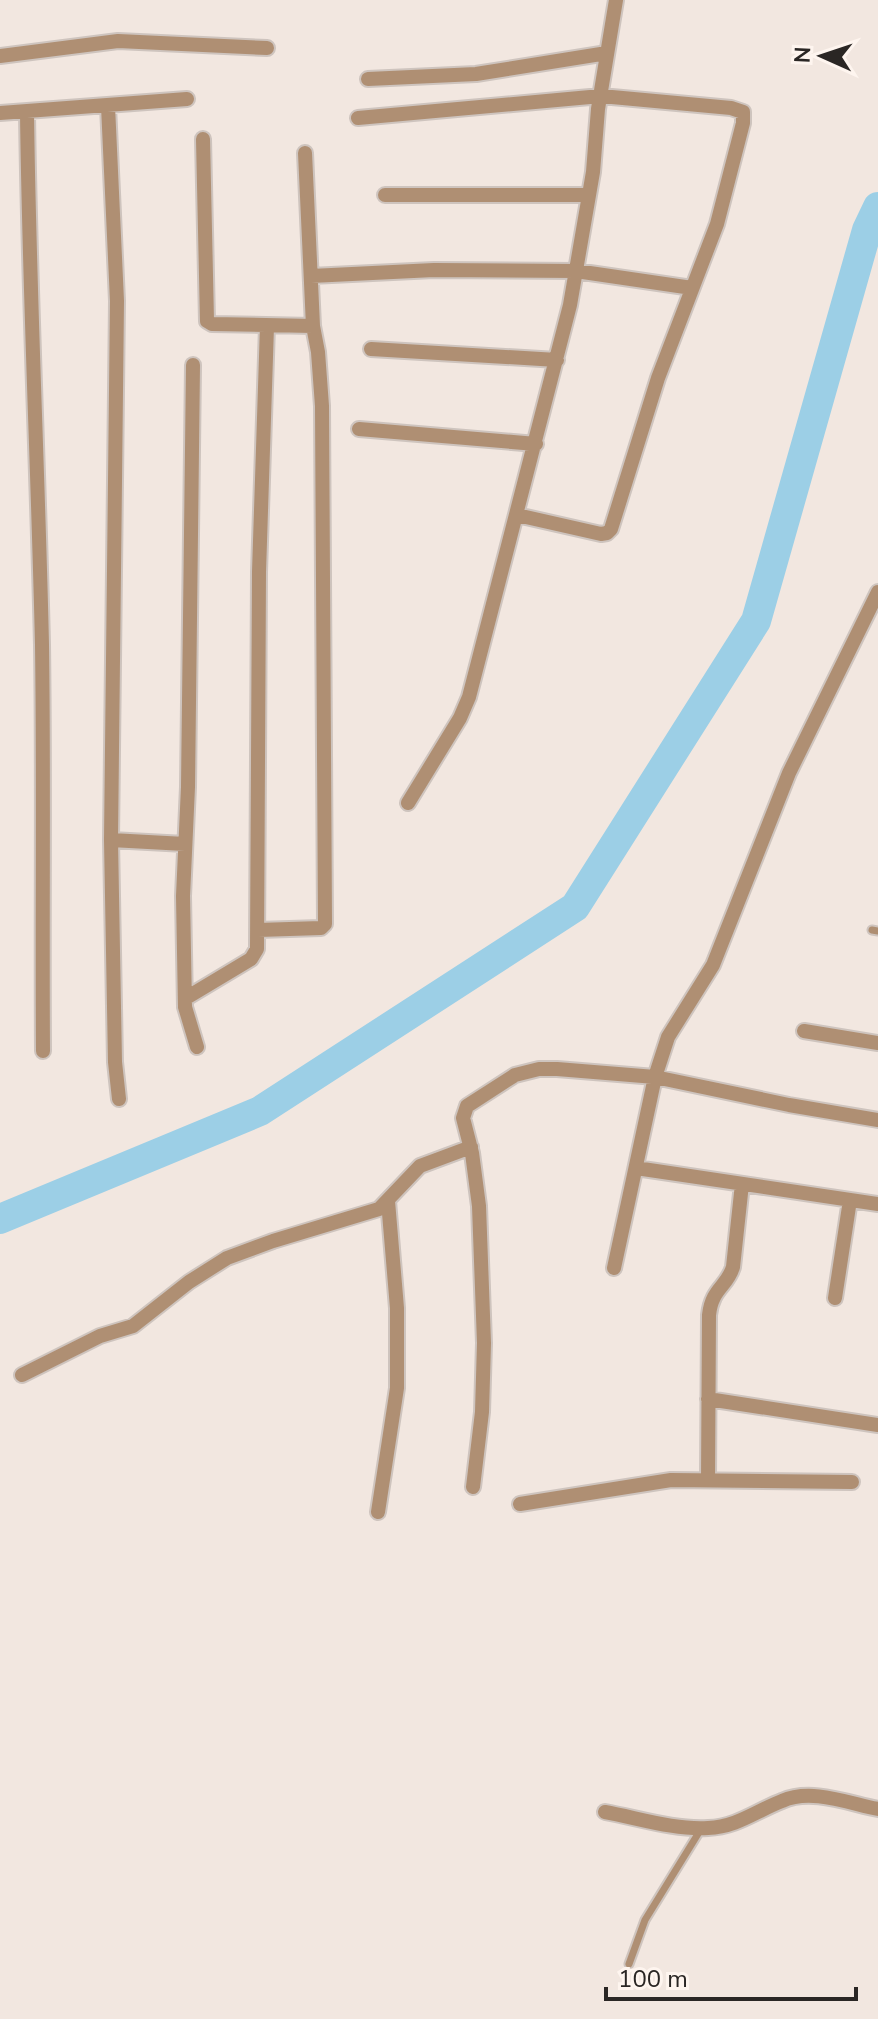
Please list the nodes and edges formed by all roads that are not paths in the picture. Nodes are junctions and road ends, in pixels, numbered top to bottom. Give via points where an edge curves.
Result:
1 (616, 0) edge
2 (267, 48) dead end
3 (607, 53) junction
4 (0, 56) edge
5 (368, 79) dead end
6 (601, 96) junction
7 (187, 99) dead end
8 (108, 106) junction
9 (27, 111) junction
10 (0, 113) edge
11 (358, 118) dead end
12 (203, 139) dead end
13 (305, 153) dead end
14 (385, 195) dead end
15 (589, 195) junction
16 (576, 271) junction
17 (311, 276) junction
18 (692, 288) junction
19 (267, 326) junction
20 (313, 326) junction
21 (371, 349) dead end
22 (557, 360) junction
23 (193, 365) dead end
24 (359, 429) dead end
25 (536, 444) junction
26 (517, 515) junction
27 (878, 592) edge
28 (408, 803) dead end
29 (111, 840) junction
30 (185, 844) junction
31 (258, 930) junction
32 (186, 998) junction
33 (804, 1031) dead end
34 (878, 1043) edge
35 (197, 1047) dead end
36 (43, 1051) dead end
37 (655, 1077) junction
38 (119, 1099) dead end
39 (878, 1120) edge
40 (471, 1147) junction
41 (636, 1168) junction
42 (742, 1184) junction
43 (850, 1200) junction
44 (388, 1201) junction
45 (878, 1204) edge
46 (614, 1268) dead end
47 (835, 1298) dead end
48 (22, 1375) dead end
49 (708, 1399) junction
50 (878, 1425) edge
51 (708, 1480) junction
52 (852, 1482) dead end
53 (473, 1487) dead end
54 (520, 1504) dead end
55 (378, 1512) dead end
56 (878, 1809) edge
57 (605, 1812) dead end
58 (701, 1828) junction
59 (629, 1964) dead end

1 - 3 street
2 - 4 street via 118,41
3 - 5 street via 476,74
3 - 6 street
6 - 11 street
6 - 15 street
6 - 18 street via 743,112 726,198
7 - 8 street
8 - 9 street
8 - 29 street via 117,301
9 - 10 street
9 - 36 street via 42,649
12 - 19 street via 207,321
13 - 17 street
14 - 15 street
15 - 16 street
16 - 17 street
16 - 18 street
16 - 22 street
17 - 20 street
18 - 26 street via 609,531 601,534
19 - 20 street
19 - 31 street via 259,572
20 - 31 street via 322,406 325,924
21 - 22 street
22 - 25 street
23 - 30 street
24 - 25 street
25 - 26 street
26 - 28 street via 469,697
27 - 37 street via 789,773 713,965 668,1037
29 - 30 street
29 - 38 street
30 - 32 street
31 - 32 street via 254,956
32 - 35 street
33 - 34 street
37 - 39 street
37 - 40 street via 557,1069 515,1075 465,1109
37 - 41 street
40 - 44 street via 420,1166
40 - 53 street via 479,1206 484,1343
41 - 42 street
41 - 46 street
42 - 43 street
42 - 49 street via 733,1267 710,1302
43 - 45 street
43 - 47 street
44 - 48 street via 374,1211 227,1258 133,1326 100,1336
44 - 55 street via 397,1388
49 - 50 street
49 - 51 street
51 - 52 street
51 - 54 street via 644,1482
56 - 58 street via 805,1796 783,1800 743,1821
57 - 58 street
58 - 59 lane via 645,1920

